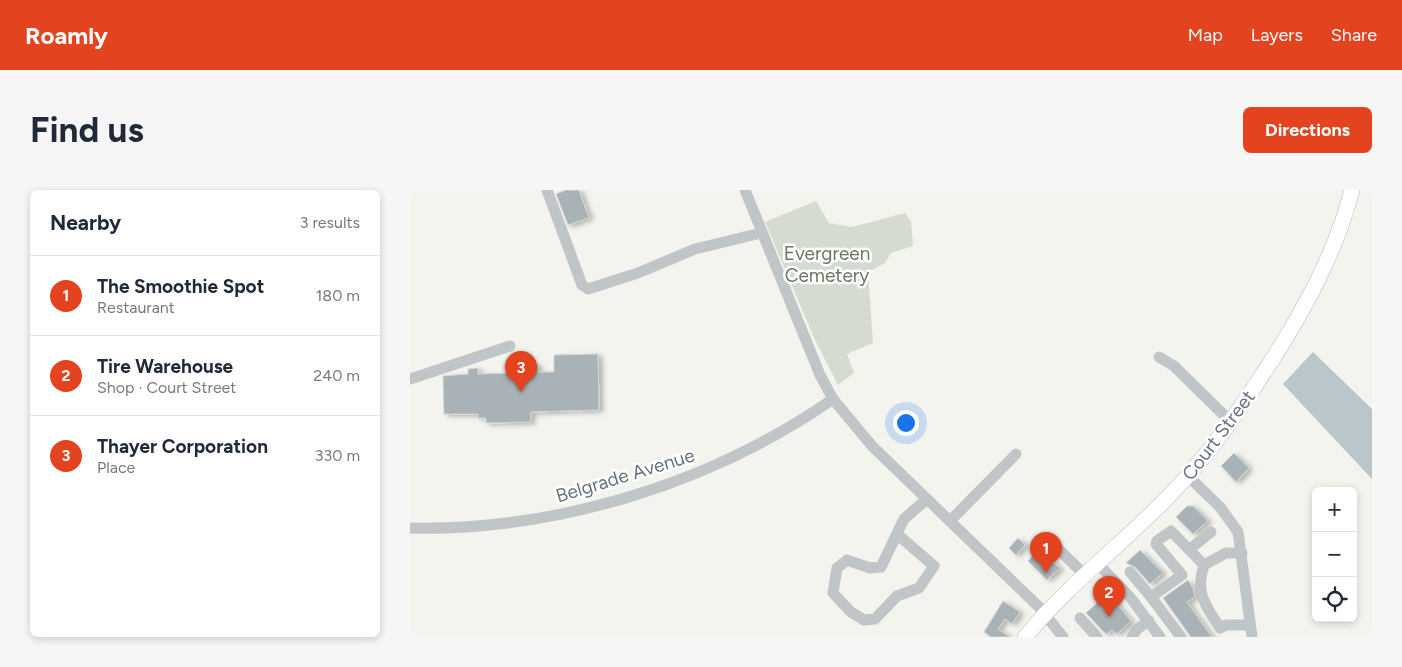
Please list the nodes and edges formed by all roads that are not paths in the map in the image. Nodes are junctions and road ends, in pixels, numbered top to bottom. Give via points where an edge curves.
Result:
1 (547, 190) edge
2 (745, 190) edge
3 (1352, 190) edge
4 (761, 233) junction
5 (510, 346) dead end
6 (1159, 357) dead end
7 (410, 379) edge
8 (834, 399) junction
9 (1231, 422) junction
10 (1016, 454) dead end
11 (1188, 476) junction
12 (928, 500) junction
13 (950, 521) junction
14 (410, 528) edge
15 (1211, 532) dead end
16 (897, 534) junction
17 (1052, 543) dead end
18 (1190, 549) junction
19 (1242, 552) junction
20 (1097, 563) junction
21 (1202, 563) junction
22 (1130, 572) dead end
23 (1084, 574) junction
24 (1182, 574) junction
25 (1152, 597) junction
26 (1044, 614) junction
27 (1080, 618) dead end
28 (1149, 621) junction
29 (1251, 631) edge
30 (1223, 633) edge
31 (1025, 637) edge
32 (1062, 637) edge
33 (1097, 637) edge
34 (1132, 637) edge
35 (1160, 637) edge
36 (1181, 637) edge

1 - 4 street via 582,285 588,289 695,249
2 - 4 street
3 - 9 main road, Court Street via 1328,258 1303,310
4 - 8 street via 820,375
5 - 7 street
6 - 9 street via 1174,366
8 - 12 street via 872,446
8 - 14 street, Belgrade Avenue via 750,448 635,494 530,520
9 - 11 main road, Court Street
10 - 13 street
11 - 19 street via 1232,522 1238,532
11 - 20 main road, Court Street
12 - 13 street
12 - 16 street via 904,518
13 - 26 street
15 - 18 street
16 - 16 street via 881,567 870,568 847,560 837,568 833,593 851,612 864,620 875,619 897,596 919,588 934,566
17 - 23 street
18 - 21 street
18 - 24 street via 1173,532 1156,544
19 - 21 street via 1226,553
19 - 29 street
20 - 23 main road, Court Street
20 - 28 street
21 - 24 street
21 - 30 street via 1201,598
22 - 25 street
23 - 26 main road, Court Street
24 - 25 street
25 - 36 street
26 - 31 main road, Court Street
26 - 32 street
27 - 33 street
28 - 34 street
28 - 35 street
29 - 30 street via 1226,626

